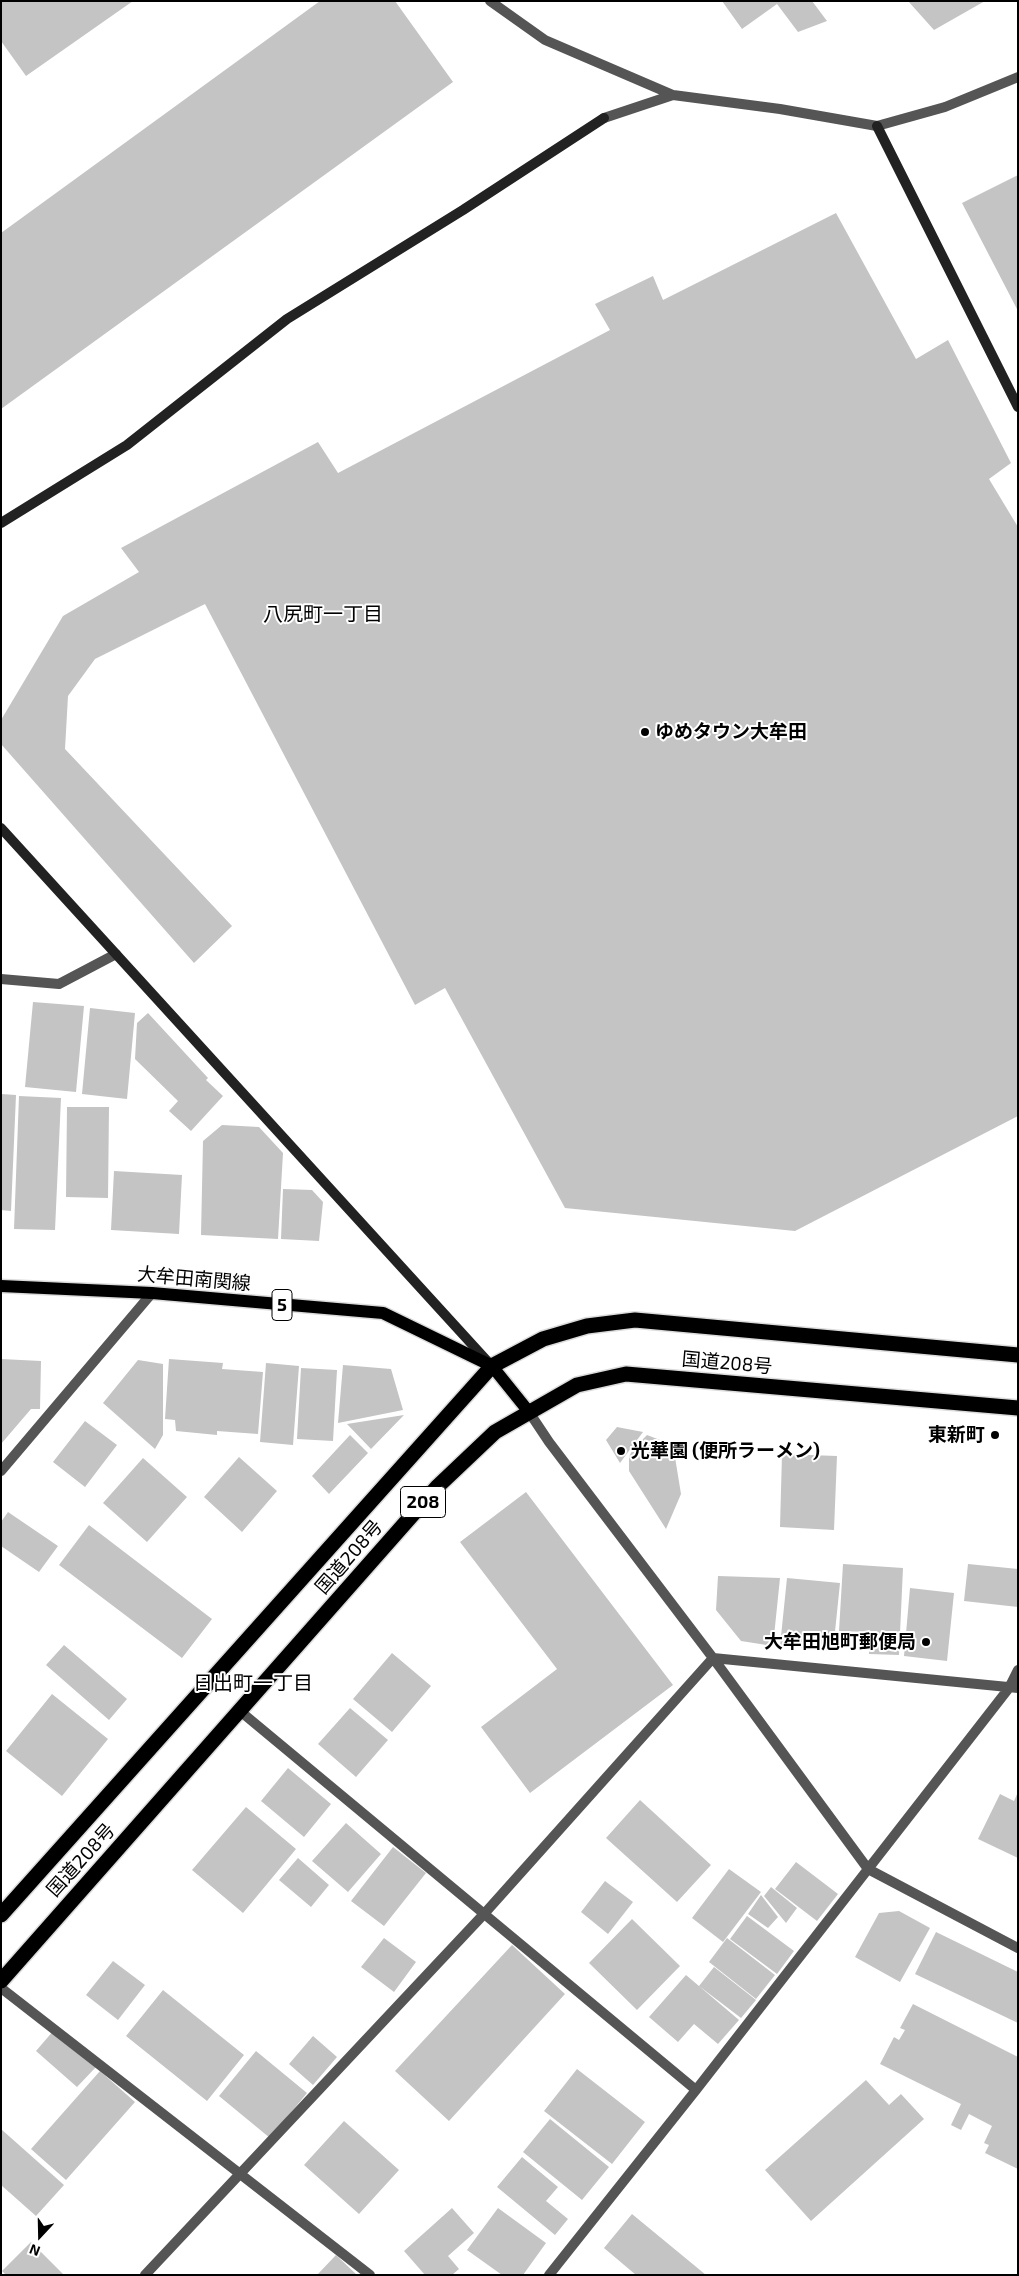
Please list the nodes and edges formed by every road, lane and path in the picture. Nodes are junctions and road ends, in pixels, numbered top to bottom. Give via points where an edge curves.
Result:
1 (490, 1) edge
2 (1018, 77) edge
3 (673, 95) junction
4 (877, 126) junction
5 (1018, 406) edge
6 (1, 523) edge
7 (1, 828) edge
8 (116, 954) junction
9 (1, 978) edge
10 (1, 1286) edge
11 (152, 1293) junction
12 (1018, 1356) edge
13 (492, 1366) junction
14 (1018, 1408) edge
15 (529, 1412) junction
16 (1, 1471) edge
17 (713, 1658) junction
18 (1018, 1670) edge
19 (1013, 1688) edge
20 (240, 1711) junction
21 (868, 1869) junction
22 (484, 1914) junction
23 (1, 1915) edge
24 (1018, 1948) edge
25 (1, 1981) edge
26 (1, 1988) edge
27 (696, 2090) junction
28 (240, 2175) junction
29 (145, 2275) edge
30 (370, 2275) edge
31 (548, 2275) edge

1 - 3 street via 545,40
2 - 4 street via 945,107
3 - 4 street
3 - 6 street via 604,118 288,319 127,445
4 - 5 street
7 - 8 street
8 - 9 street via 58,984
8 - 13 street
10 - 11 main road, 大牟田南関線 / 5
11 - 13 main road, 大牟田南関線 / 5 via 383,1314
11 - 16 street
12 - 13 highway, 国道208号 / 208 via 635,1320 587,1326 543,1340
13 - 15 main road, 大牟田南関線 / 5
13 - 23 highway, 国道208号 / 208
14 - 15 highway, 国道208号 / 208 via 626,1374 577,1385
15 - 17 street
15 - 20 highway, 国道208号 / 208 via 496,1432 437,1487
17 - 19 street
17 - 21 street
17 - 22 street
18 - 19 street
19 - 21 street
20 - 22 street
20 - 25 highway, 国道208号 / 208
21 - 24 street
21 - 27 street
22 - 27 street
22 - 28 street
26 - 28 street
27 - 31 street
28 - 29 street
28 - 30 street

